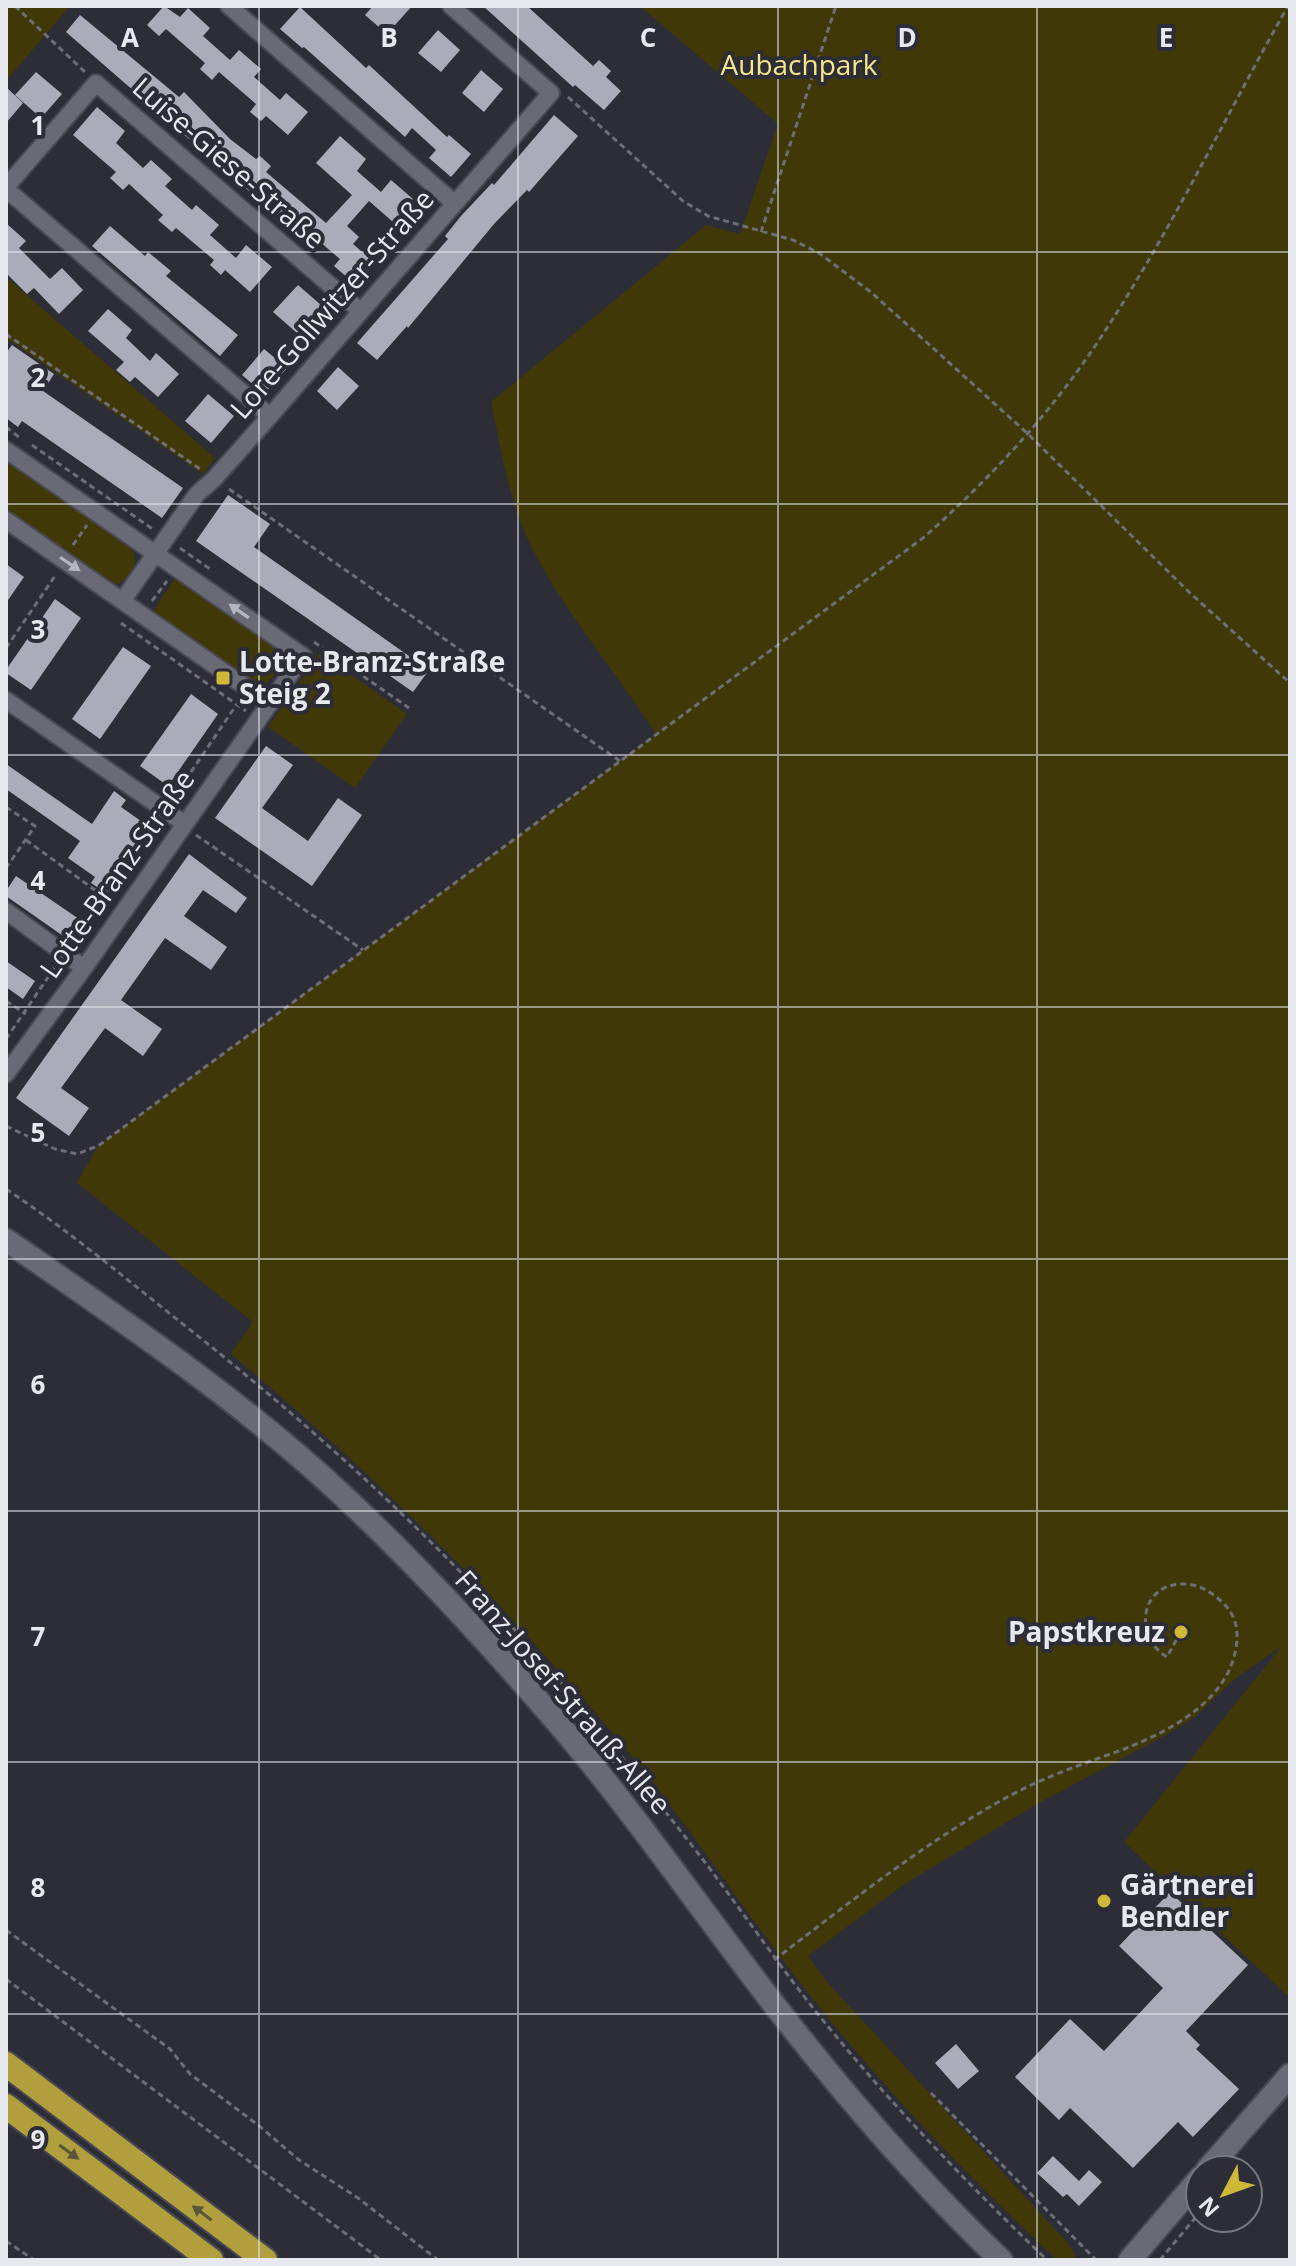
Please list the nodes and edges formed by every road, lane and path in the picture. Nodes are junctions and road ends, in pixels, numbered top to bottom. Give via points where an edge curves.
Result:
1 (15, 6) edge
2 (229, 6) edge
3 (451, 6) edge
4 (836, 6) edge
5 (1288, 6) edge
6 (96, 83) junction
7 (551, 93) junction
8 (6, 188) edge
9 (454, 203) junction
10 (761, 232) junction
11 (359, 310) junction
12 (6, 334) edge
13 (270, 416) junction
14 (1027, 433) junction
15 (6, 450) edge
16 (214, 479) junction
17 (107, 497) dead end
18 (96, 512) junction
19 (6, 520) edge
20 (155, 552) junction
21 (187, 552) dead end
22 (63, 559) junction
23 (176, 567) junction
24 (123, 600) junction
25 (143, 615) junction
26 (119, 621) dead end
27 (132, 630) junction
28 (6, 648) edge
29 (1290, 683) edge
30 (6, 700) edge
31 (237, 704) junction
32 (270, 704) junction
33 (259, 720) junction
34 (620, 761) junction
35 (6, 807) edge
36 (166, 809) junction
37 (185, 824) junction
38 (26, 840) junction
39 (6, 868) edge
40 (103, 897) junction
41 (124, 910) junction
42 (6, 911) edge
43 (363, 950) junction
44 (64, 954) junction
45 (84, 968) junction
46 (6, 1001) edge
47 (24, 1013) junction
48 (42, 1025) junction
49 (6, 1039) edge
50 (6, 1074) edge
51 (6, 1126) edge
52 (6, 1240) edge
53 (1179, 1635) dead end
54 (6, 1930) edge
55 (774, 1960) dead end
56 (6, 1979) edge
57 (6, 2064) edge
58 (1290, 2075) edge
59 (931, 2093) dead end
60 (6, 2106) edge
61 (1221, 2154) edge
62 (1184, 2197) edge
63 (1184, 2231) edge
64 (6, 2241) edge
65 (34, 2260) edge
66 (211, 2260) edge
67 (265, 2260) edge
68 (381, 2260) edge
69 (438, 2260) edge
70 (1001, 2260) edge
71 (1096, 2260) edge
72 (1130, 2260) edge
73 (1160, 2260) edge

1 - 6 path
2 - 9 street
3 - 7 street
4 - 10 path
5 - 14 path via 1103,335
6 - 8 street, Luise-Giese-Straße
6 - 11 street, Luise-Giese-Straße
7 - 9 street, Lore-Gollwitzer-Straße
7 - 10 path via 564,93 683,201 708,216
8 - 13 street, Luise-Giese-Straße
9 - 11 street, Lore-Gollwitzer-Straße
10 - 14 path via 793,240 843,270
11 - 13 street, Lore-Gollwitzer-Straße
12 - 16 path
13 - 16 street, Lore-Gollwitzer-Straße
14 - 29 path
14 - 34 path via 999,467 923,538
15 - 18 street
16 - 20 street, Lore-Gollwitzer-Straße
16 - 34 path
17 - 18 path
18 - 20 street
18 - 22 path
19 - 22 street
20 - 23 street
20 - 24 street, Lore-Gollwitzer-Straße
21 - 23 path
22 -> 24 street
22 - 28 path
23 - 25 path
32 -> 23 street, Lotte-Branz-Straße via 303,656
24 - 25 street
25 - 27 path
25 - 32 street
26 - 27 path
27 - 31 path
30 - 36 street
31 - 33 path
31 - 36 path
32 - 33 street, Lotte-Branz-Straße
33 - 37 street, Lotte-Branz-Straße
34 - 43 path
35 - 38 path via 35,826
36 - 37 street
36 - 40 path
37 - 41 street, Lotte-Branz-Straße
37 - 43 path
38 - 39 path
38 - 40 path
40 - 41 path
40 - 44 path
41 - 45 street, Lotte-Branz-Straße
42 - 44 street
43 - 51 path via 98,1146 77,1154
44 - 45 street
44 - 47 path
45 - 48 street, Lotte-Branz-Straße
46 - 47 path
47 - 48 path
47 - 49 path
48 - 50 street, Lotte-Branz-Straße
52 - 70 street, Franz-Josef-Strauß-Allee via 286,1446 442,1596 609,1784 776,2008 868,2119
53 - 55 path via 1167,1657 1151,1642 1144,1617 1154,1595 1181,1584 1215,1595 1229,1609 1238,1638 1227,1677 1188,1715 1159,1734 1002,1800 903,1863
54 - 69 path via 170,2049 190,2074 299,2160
56 - 68 path
67 -> 57 highway
58 - 61 street
59 - 71 path
60 -> 66 highway
62 - 72 street
63 - 73 path
64 - 65 path

